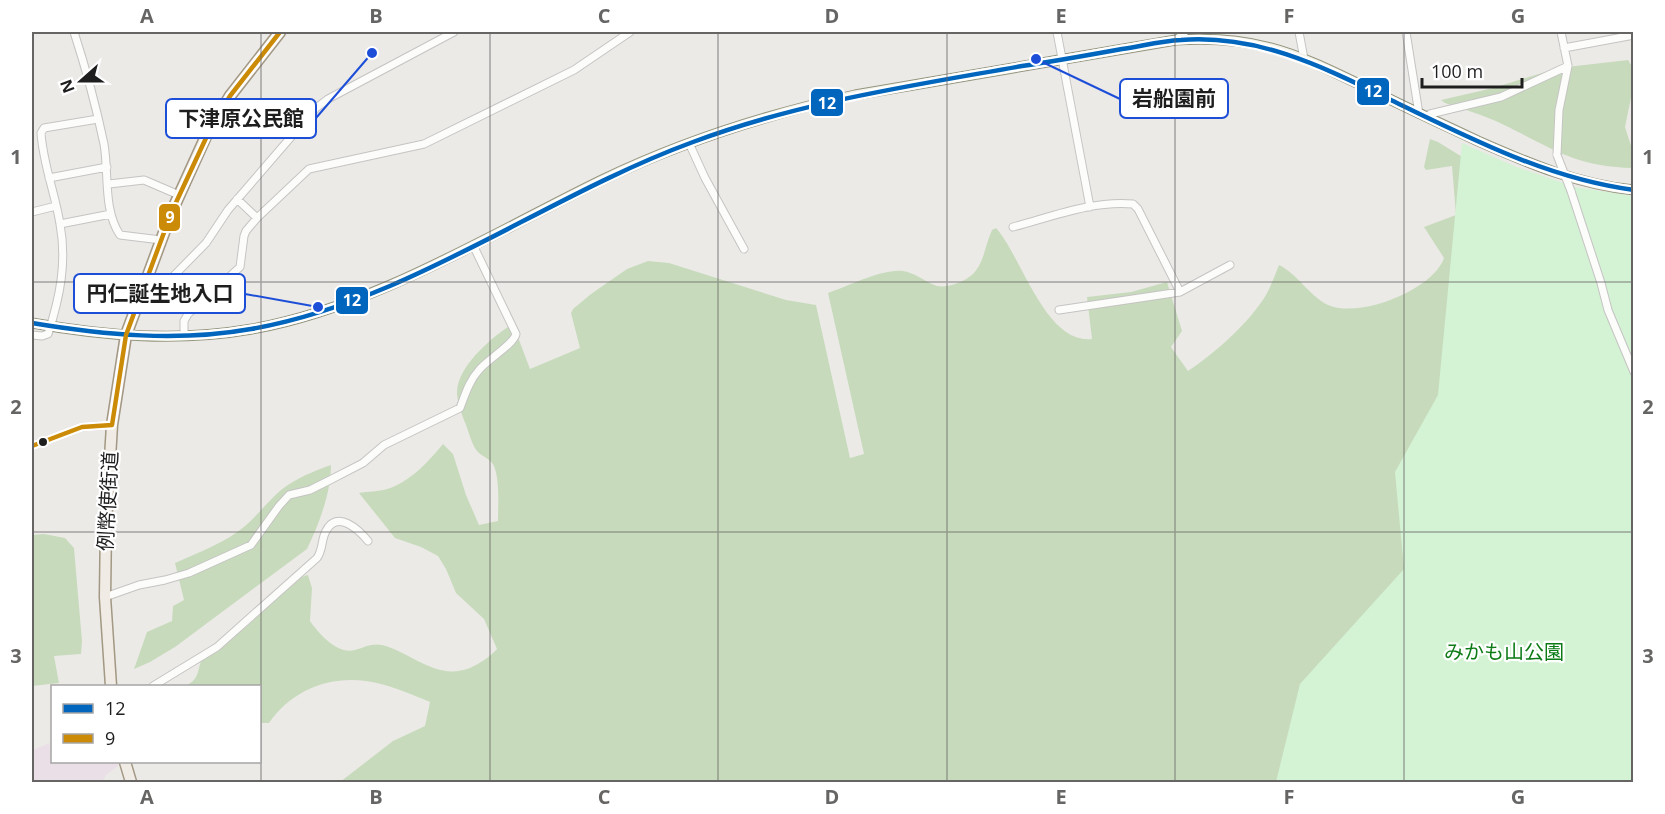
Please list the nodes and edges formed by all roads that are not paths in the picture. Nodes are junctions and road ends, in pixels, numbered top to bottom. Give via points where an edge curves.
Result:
1 (74, 32) edge
2 (280, 32) edge
3 (454, 32) edge
4 (630, 32) edge
5 (1057, 32) edge
6 (1185, 32) edge
7 (1299, 32) edge
8 (1406, 32) edge
9 (1561, 32) edge
10 (1634, 35) edge
11 (1176, 39) junction
12 (1564, 48) junction
13 (1062, 58) junction
14 (1304, 59) junction
15 (1568, 66) junction
16 (1423, 116) junction
17 (98, 119) junction
18 (689, 143) junction
19 (107, 167) junction
20 (49, 178) junction
21 (108, 184) junction
22 (1634, 190) edge
23 (179, 195) junction
24 (237, 199) junction
25 (56, 206) junction
26 (1090, 207) junction
27 (32, 212) edge
28 (111, 214) junction
29 (257, 218) junction
30 (60, 224) junction
31 (1013, 227) dead end
32 (161, 240) junction
33 (473, 244) junction
34 (744, 249) dead end
35 (1230, 265) dead end
36 (1180, 291) junction
37 (136, 307) junction
38 (1059, 310) dead end
39 (32, 322) edge
40 (51, 326) junction
41 (32, 335) edge
42 (126, 335) junction
43 (184, 336) junction
44 (1634, 372) edge
45 (112, 425) junction
46 (32, 446) edge
47 (368, 541) dead end
48 (105, 597) junction
49 (111, 685) edge
50 (156, 685) edge
51 (125, 763) edge
52 (131, 783) edge

1 - 17 street
2 - 23 main road, 例幣使街道 via 217,117
3 - 24 street via 316,108
4 - 29 street via 574,70 424,144 309,169
5 - 13 street
6 - 11 street
7 - 14 street
8 - 16 street
9 - 12 street
10 - 12 street
11 - 13 main road
11 - 14 main road via 1251,43
12 - 15 street
13 - 18 main road via 834,100
13 - 26 street
14 - 16 main road
15 - 16 street via 1501,98
15 - 44 street, bridge via 1559,110 1557,155 1612,323
16 - 22 main road via 1547,170
17 - 19 street
17 - 20 street via 43,129
18 - 33 main road
18 - 34 street
19 - 20 street
19 - 21 street
20 - 25 street
21 - 23 street via 144,180
21 - 28 street
23 - 32 main road, 例幣使街道
24 - 29 street
24 - 37 street via 206,243 147,303
25 - 27 street
25 - 30 street
26 - 31 street
26 - 36 street via 1133,204
28 - 30 street
28 - 32 street via 120,235
29 - 43 street via 244,236 240,267 188,314
30 - 40 street via 64,273
32 - 37 main road, 例幣使街道
33 - 43 main road via 374,291 321,311 254,328
33 - 48 street via 516,334 514,341 473,376 460,408 384,445 363,463 330,480 290,495 251,545 189,573
35 - 36 street
36 - 38 street
37 - 42 main road, 例幣使街道
39 - 40 main road
40 - 41 street via 45,336
40 - 42 main road
42 - 43 main road
42 - 45 main road, 例幣使街道
45 - 46 street via 82,427
45 - 48 main road, 例幣使街道
47 - 50 street via 349,523 330,526 317,558 217,646
48 - 49 main road, 例幣使街道
51 - 52 main road

